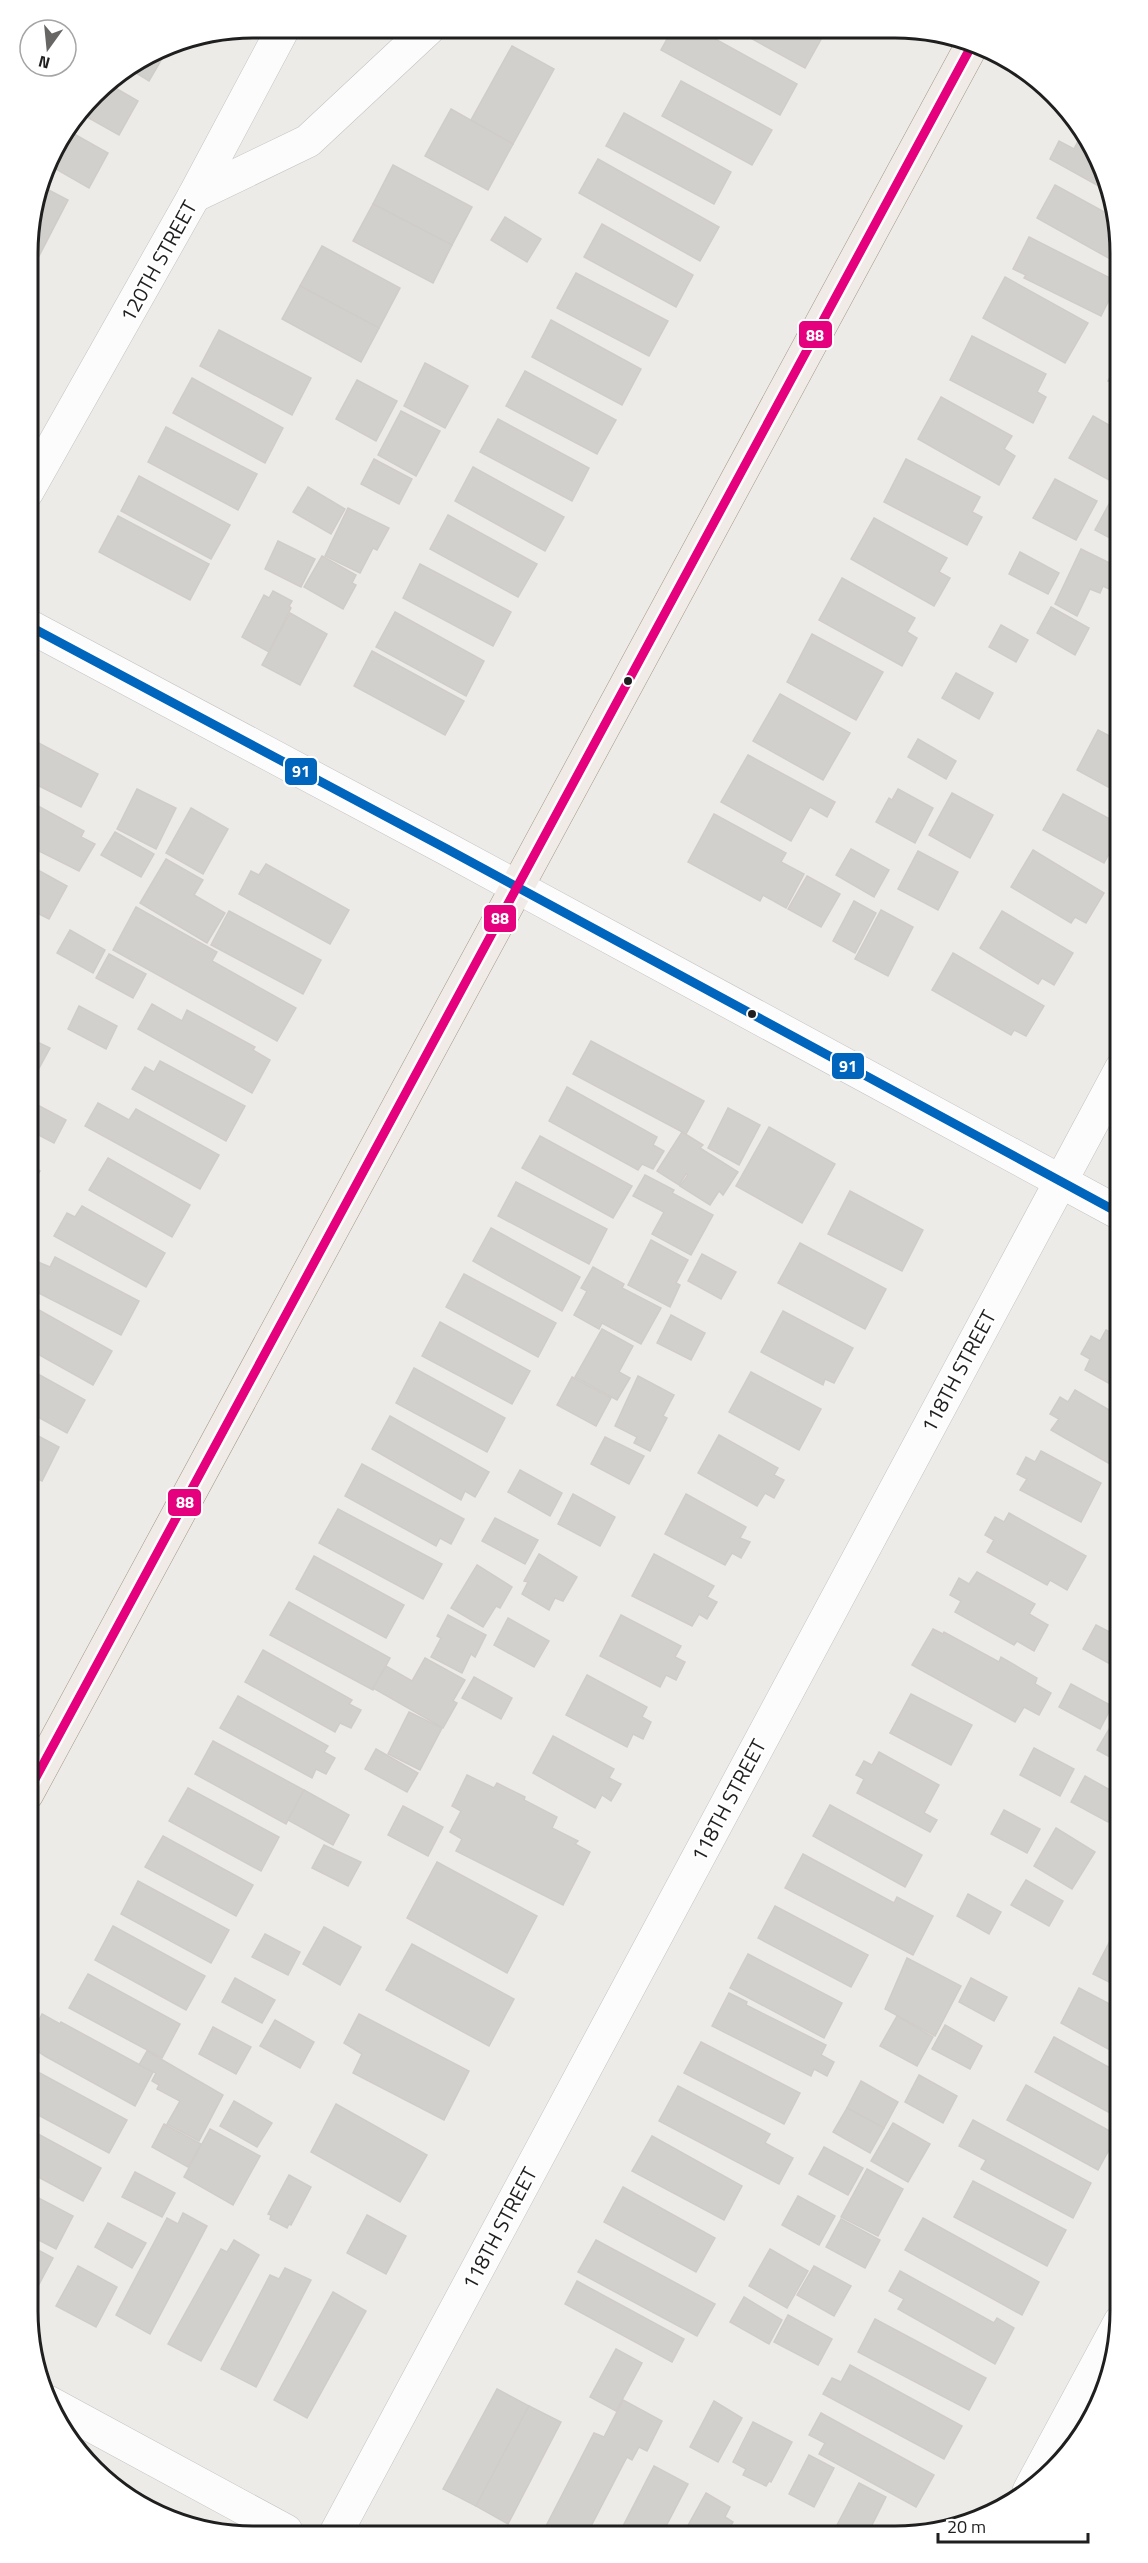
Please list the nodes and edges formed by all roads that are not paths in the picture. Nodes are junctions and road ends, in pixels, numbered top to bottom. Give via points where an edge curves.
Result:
1 (278, 38) edge
2 (418, 38) edge
3 (969, 51) edge
4 (195, 196) junction
5 (38, 473) edge
6 (38, 631) edge
7 (517, 886) junction
8 (1110, 1089) edge
9 (1060, 1181) junction
10 (1110, 1208) edge
11 (38, 1774) edge
12 (1108, 2345) edge
13 (62, 2409) edge
14 (1041, 2469) edge
15 (277, 2526) edge
16 (340, 2526) edge

1 - 4 street, 120TH STREET
2 - 4 street via 308,141
3 - 7 main road
4 - 5 street, 120TH STREET
6 - 7 street
7 - 9 street
7 - 11 main road
8 - 9 street, 118TH STREET
9 - 10 street
9 - 16 street, 118TH STREET
12 - 14 street
13 - 15 street

